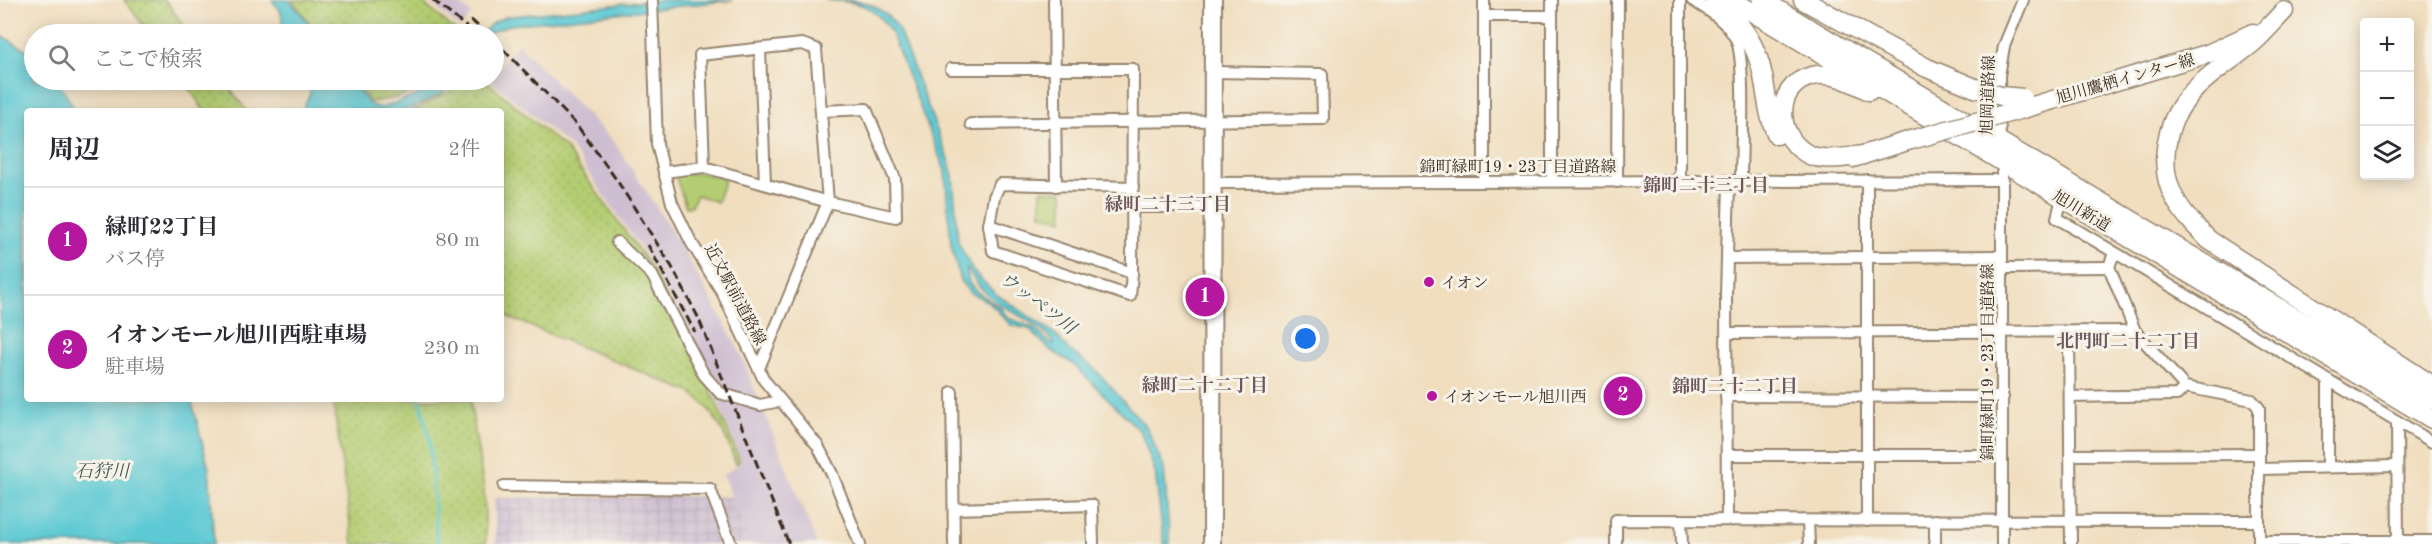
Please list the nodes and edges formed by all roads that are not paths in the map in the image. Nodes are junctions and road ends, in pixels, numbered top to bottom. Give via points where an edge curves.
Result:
1 (652, 0) edge
2 (1054, 0) edge
3 (1213, 0) edge
4 (1484, 0) edge
5 (1552, 0) edge
6 (1618, 0) edge
7 (1680, 0) edge
8 (1692, 0) edge
9 (1714, 0) edge
10 (1732, 0) edge
11 (1762, 0) edge
12 (1803, 0) edge
13 (2023, 0) edge
14 (2289, 5) edge
15 (1484, 16) junction
16 (1552, 16) junction
17 (760, 50) junction
18 (1055, 68) junction
19 (951, 69) dead end
20 (1213, 72) junction
21 (2023, 104) junction
22 (822, 111) junction
23 (1133, 122) junction
24 (1213, 122) junction
25 (971, 124) dead end
26 (1055, 124) junction
27 (1975, 145) junction
28 (2000, 151) junction
29 (1863, 155) junction
30 (704, 167) junction
31 (664, 172) junction
32 (1552, 180) junction
33 (1867, 180) junction
34 (2003, 180) junction
35 (1484, 181) junction
36 (1680, 181) junction
37 (1617, 182) junction
38 (1729, 182) junction
39 (1741, 182) junction
40 (1212, 183) junction
41 (765, 184) junction
42 (1056, 186) junction
43 (1133, 187) junction
44 (2062, 198) junction
45 (828, 202) junction
46 (1132, 207) junction
47 (1212, 207) junction
48 (989, 225) junction
49 (617, 242) dead end
50 (2114, 253) junction
51 (2002, 256) junction
52 (1868, 257) junction
53 (1728, 258) junction
54 (2109, 267) junction
55 (2002, 268) junction
56 (1132, 273) junction
57 (2002, 332) junction
58 (2135, 332) junction
59 (1727, 333) junction
60 (1867, 333) junction
61 (2069, 333) junction
62 (759, 368) junction
63 (2328, 380) junction
64 (2432, 385) edge
65 (2185, 387) junction
66 (952, 392) dead end
67 (1726, 396) junction
68 (1867, 397) junction
69 (2070, 397) junction
70 (2003, 398) junction
71 (2432, 399) edge
72 (780, 401) junction
73 (2432, 419) edge
74 (2397, 421) junction
75 (2432, 442) edge
76 (1867, 454) junction
77 (2259, 454) junction
78 (1727, 455) junction
79 (2002, 455) junction
80 (2071, 455) junction
81 (2397, 466) junction
82 (2328, 467) junction
83 (2260, 469) junction
84 (504, 486) dead end
85 (954, 509) junction
86 (2002, 519) junction
87 (1682, 520) junction
88 (1727, 520) junction
89 (1935, 520) junction
90 (2071, 520) junction
91 (1808, 521) junction
92 (1867, 521) junction
93 (2259, 521) junction
94 (2432, 541) edge
95 (2259, 543) edge
96 (2398, 543) edge
97 (731, 544) edge
98 (860, 544) edge
99 (954, 544) edge
100 (1093, 544) edge
101 (1212, 544) edge
102 (1616, 544) edge
103 (1682, 544) edge
104 (1809, 544) edge
105 (1935, 544) edge
106 (2002, 544) edge
107 (2071, 544) edge

1 - 31 street, 近文駅前道路線 via 657,144
2 - 18 street
3 - 20 main road
4 - 15 street
5 - 16 street
6 - 37 street
7 - 36 street
8 - 39 street via 1729,27 1738,42
9 - 29 main road via 1729,11 1751,41 1763,75 1773,127 1792,155 1804,164 1819,166
10 - 27 main road, 旭川新道
11 - 28 main road, 旭川新道
12 - 21 main road, bridge via 1927,68
13 - 28 street, 旭岡道路線 via 2002,56
14 - 21 main road, 旭川鷹栖インター線 via 2251,34 2210,52
14 - 64 main road via 2256,40 2186,99 2169,132 2164,156 2174,196 2186,216 2209,240
15 - 16 street
15 - 35 street
16 - 32 street
17 - 22 street via 802,44 816,49
17 - 30 street via 700,56
17 - 41 street
18 - 19 street
18 - 23 street via 1132,69
18 - 26 street
20 - 24 main road
20 - 24 street via 1322,74 1323,119
21 - 29 main road, bridge
22 - 45 street
22 - 45 street via 866,109 895,179 896,217
23 - 24 street
23 - 26 street
23 - 43 street
24 - 40 main road
25 - 26 street
26 - 42 street
27 - 28 main road, 旭川新道
27 - 29 main road via 1849,80 1811,76 1797,84 1788,94 1782,112 1788,136 1799,150 1815,157
28 - 34 street, 錦町緑町19・23丁目道路線
28 - 44 main road, 旭川新道
28 - 71 main road, 旭川新道
30 - 31 street
30 - 41 street
31 - 62 street, 近文駅前道路線 via 672,203
32 - 35 street, 錦町緑町19・23丁目道路線
32 - 37 street, 錦町緑町19・23丁目道路線
33 - 34 street, 錦町緑町19・23丁目道路線
33 - 39 street, 錦町緑町19・23丁目道路線
33 - 52 street
34 - 51 street, 錦町緑町19・23丁目道路線
35 - 40 street, 錦町緑町19・23丁目道路線
36 - 37 street, 錦町緑町19・23丁目道路線
36 - 38 street, 錦町緑町19・23丁目道路線
38 - 39 street, 錦町緑町19・23丁目道路線
38 - 53 street
40 - 47 main road
41 - 45 street
42 - 43 street
42 - 48 street via 1000,183
43 - 46 street
44 - 50 street via 2057,218
44 - 73 main road, 旭川新道
45 - 62 street
46 - 47 street
46 - 56 street
47 - 101 main road
48 - 56 street
48 - 56 street via 993,251 1130,296
49 - 72 street via 652,275 704,375 720,393 760,405
50 - 54 street
50 - 63 street
51 - 52 street
51 - 55 street, 錦町緑町19・23丁目道路線
52 - 53 street
52 - 60 street
53 - 59 street
54 - 55 street
54 - 58 street
55 - 57 street, 錦町緑町19・23丁目道路線
57 - 60 street
57 - 61 street
57 - 70 street, 錦町緑町19・23丁目道路線
58 - 61 street
58 - 65 street
59 - 60 street
59 - 67 street
60 - 68 street
61 - 69 street
62 - 72 street, 近文駅前道路線
63 - 74 street
63 - 82 street
65 - 69 street via 2176,394
65 - 77 street via 2252,400 2259,408
66 - 85 street
67 - 68 street
67 - 78 street
68 - 70 street
68 - 76 street
69 - 80 street
70 - 79 street, 錦町緑町19・23丁目道路線
72 - 98 street, 近文駅前道路線 via 818,446
74 - 75 street
74 - 81 street
76 - 78 street
76 - 79 street
76 - 92 street
77 - 80 street
77 - 83 street
78 - 88 street
79 - 86 street, 錦町緑町19・23丁目道路線
80 - 90 street
81 - 82 street
81 - 96 street
82 - 83 street
83 - 93 street
84 - 97 street via 710,489
85 - 99 street
85 - 100 street via 1092,505
86 - 89 street
86 - 90 street
86 - 106 street, 錦町緑町19・23丁目道路線
87 - 88 street
87 - 102 street via 1616,520
87 - 103 street
88 - 91 street
89 - 92 street
89 - 105 street
90 - 93 street
90 - 107 street
91 - 92 street
91 - 104 street
93 - 95 street
94 - 96 street
95 - 96 street

